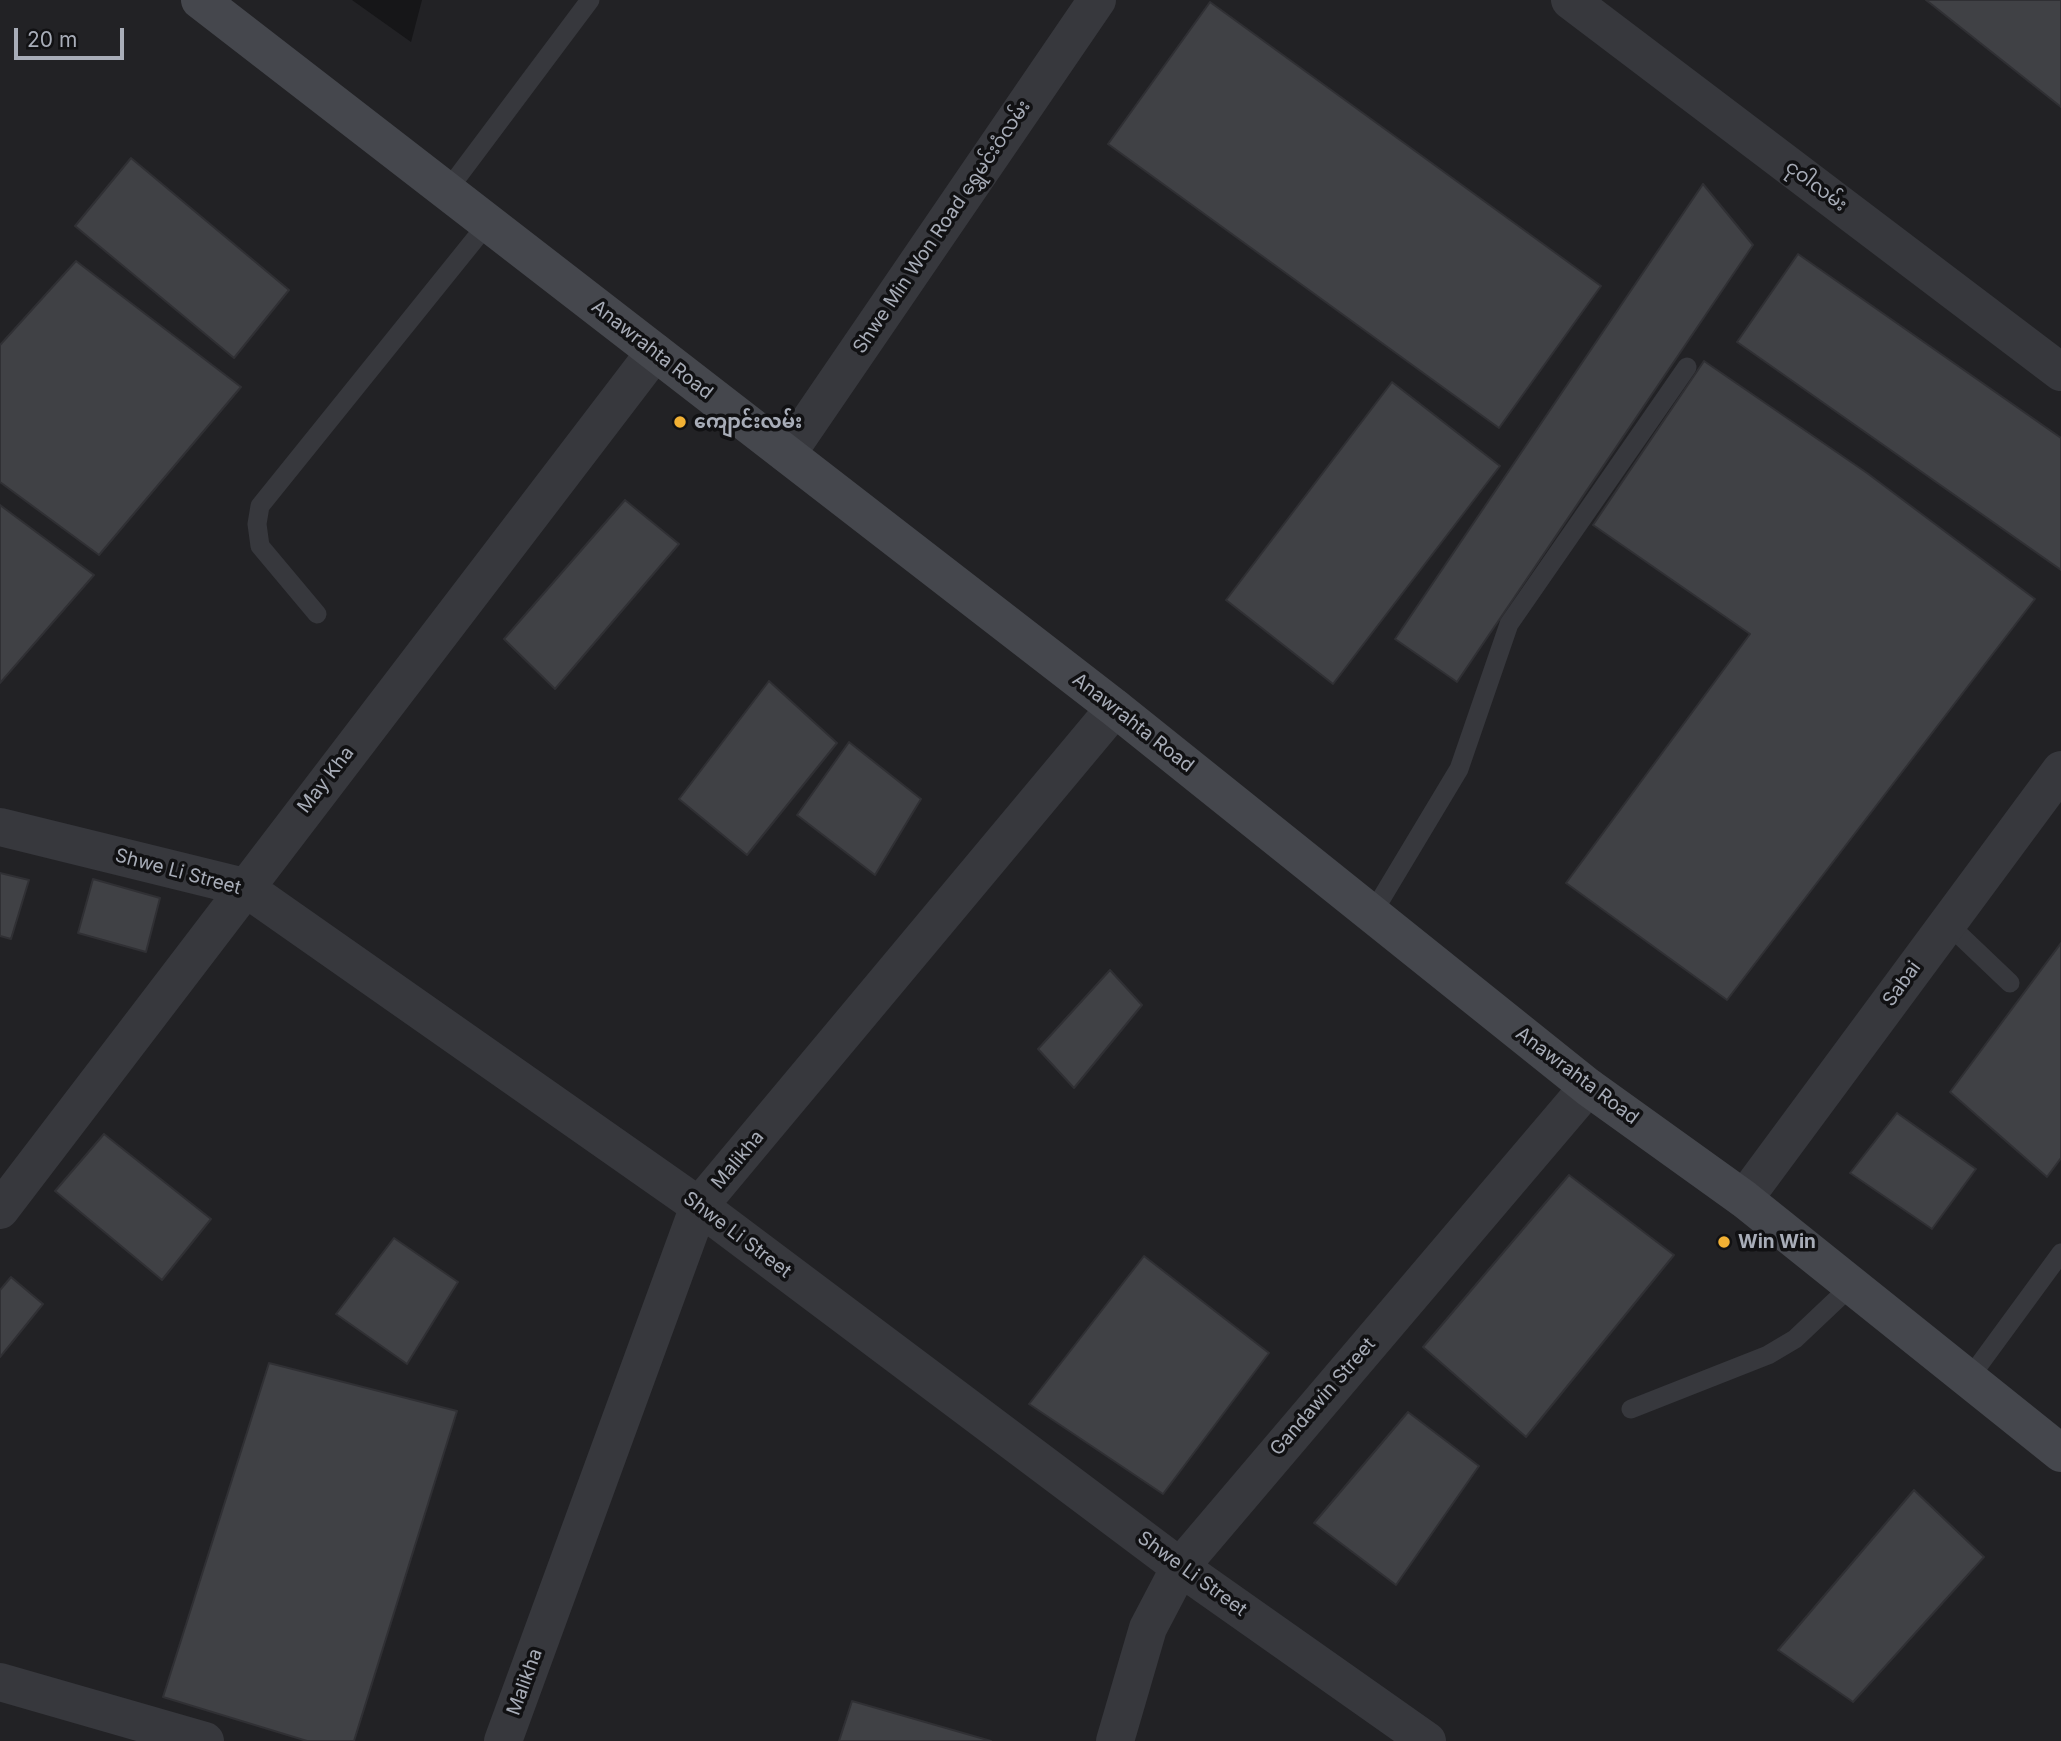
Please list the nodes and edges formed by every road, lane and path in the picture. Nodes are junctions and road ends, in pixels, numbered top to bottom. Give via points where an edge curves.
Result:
1 (200, 0) edge
2 (590, 0) edge
3 (1097, 0) edge
4 (1570, 0) edge
5 (447, 191) junction
6 (488, 223) junction
7 (655, 352) junction
8 (1687, 367) dead end
9 (2061, 372) edge
10 (787, 454) junction
11 (317, 614) dead end
12 (1115, 708) junction
13 (2061, 770) edge
14 (0, 828) edge
15 (244, 887) junction
16 (1372, 914) junction
17 (1947, 923) junction
18 (2010, 983) dead end
19 (1588, 1087) junction
20 (1744, 1199) junction
21 (699, 1206) junction
22 (0, 1210) edge
23 (2061, 1253) edge
24 (1851, 1286) junction
25 (1968, 1380) junction
26 (1631, 1409) dead end
27 (2061, 1453) edge
28 (1180, 1567) junction
29 (0, 1682) edge
30 (205, 1741) edge
31 (503, 1741) edge
32 (1115, 1741) edge
33 (1427, 1741) edge

1 - 5 main road, Anawrahta Road
2 - 5 lane
3 - 10 street, Shwe Min Won Road ရွှေမင်းဝံလမ်း
4 - 9 street, ငုဝါလမ်း
5 - 6 main road, Anawrahta Road
6 - 7 main road, Anawrahta Road
6 - 11 lane via 260,506 260,546
7 - 10 main road, Anawrahta Road
7 - 15 street, May Kha
8 - 16 lane via 1509,624 1459,769
10 - 12 main road, Anawrahta Road
12 - 16 main road, Anawrahta Road
12 - 21 street, Malikha
13 - 17 street, Sabai
14 - 15 street, Shwe Li Street
15 - 21 street, Shwe Li Street
15 - 22 street, May Kha
16 - 19 main road, Anawrahta Road
17 - 18 lane
17 - 20 street, Sabai
19 - 20 main road, Anawrahta Road
19 - 28 street, Gandawin Street
20 - 24 main road, Anawrahta Road
21 - 28 street, Shwe Li Street
21 - 31 street, Malikha
23 - 25 lane
24 - 25 main road, Anawrahta Road
24 - 26 lane via 1795,1339 1768,1355
25 - 27 main road, Anawrahta Road
28 - 32 street, Gandawin Street via 1148,1628
28 - 33 street, Shwe Li Street
29 - 30 street

